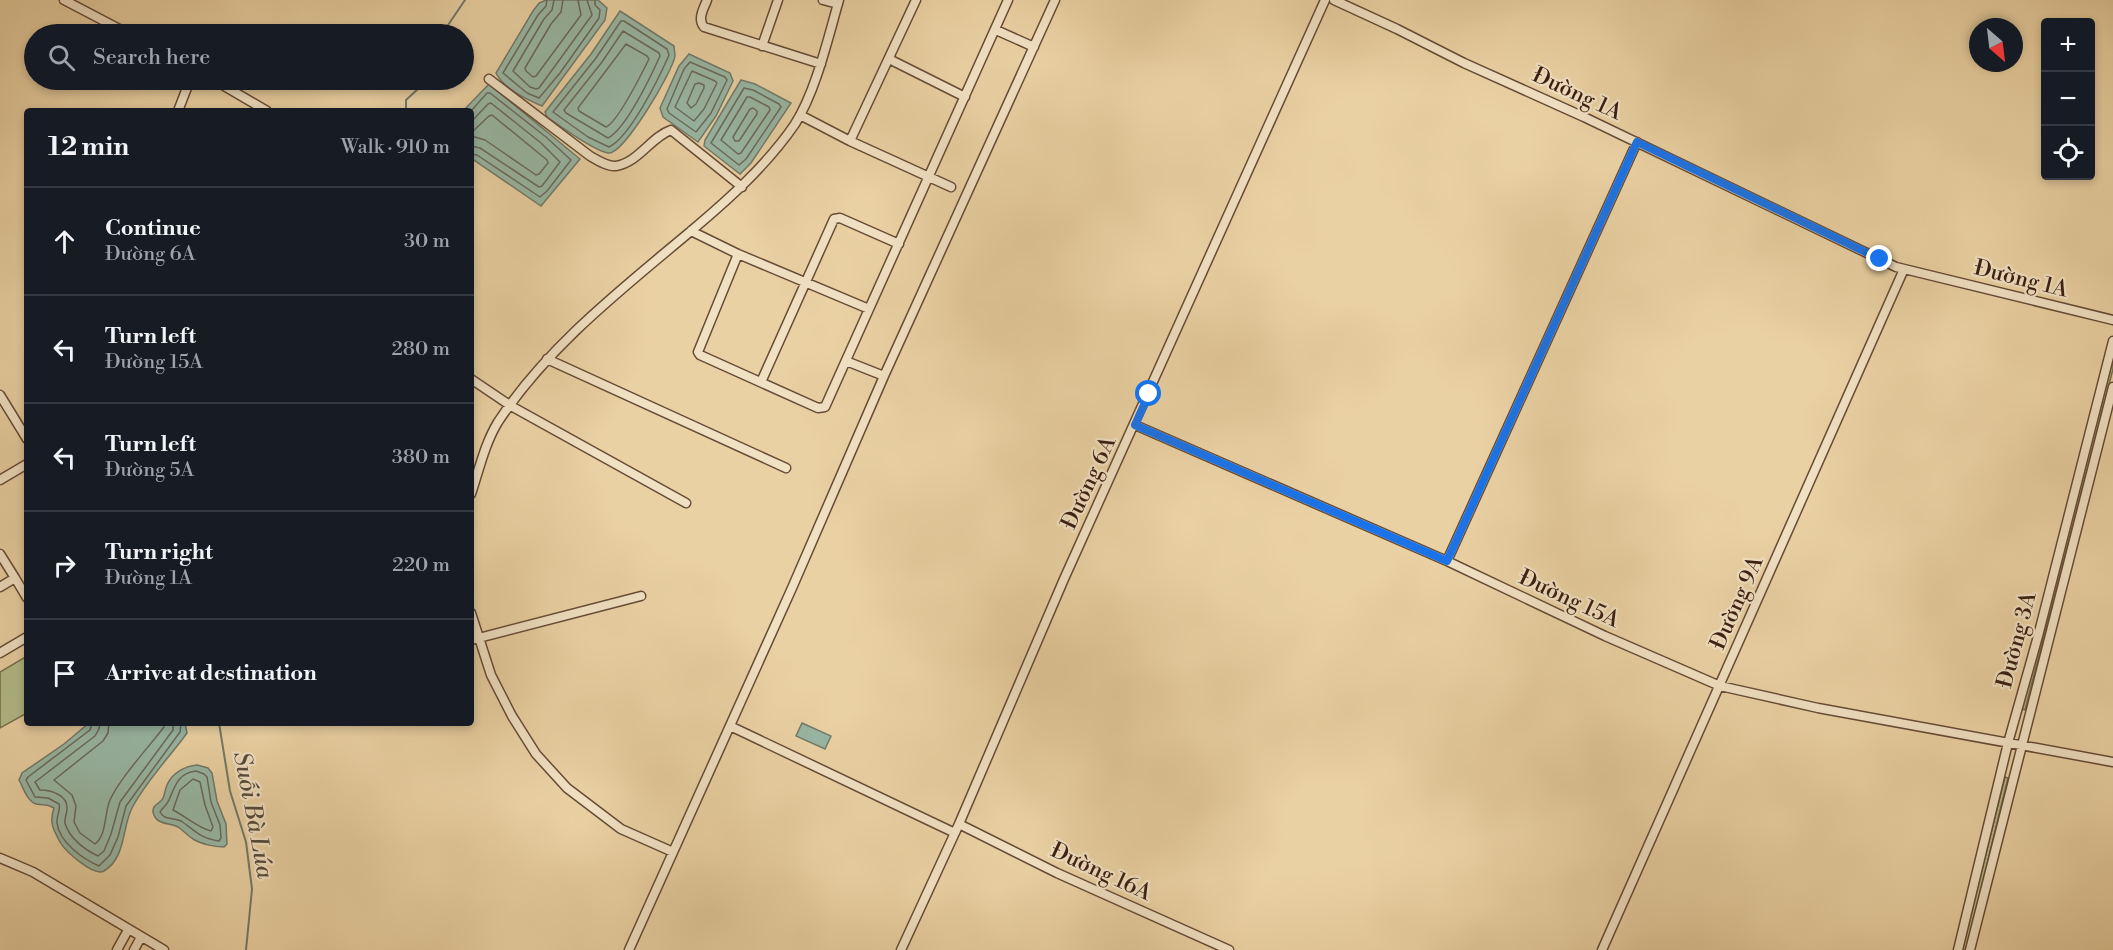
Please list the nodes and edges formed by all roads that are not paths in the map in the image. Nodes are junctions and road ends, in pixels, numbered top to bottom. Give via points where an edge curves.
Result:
1 (64, 0) edge
2 (707, 0) edge
3 (778, 0) edge
4 (823, 0) edge
5 (916, 0) edge
6 (1008, 0) edge
7 (1055, 0) edge
8 (1325, 0) edge
9 (1334, 0) edge
10 (838, 2) edge
11 (110, 24) edge
12 (996, 30) junction
13 (762, 46) junction
14 (1034, 47) junction
15 (889, 59) junction
16 (821, 64) junction
17 (489, 79) dead end
18 (186, 90) edge
19 (231, 90) edge
20 (965, 97) junction
21 (179, 108) edge
22 (262, 108) edge
23 (800, 115) junction
24 (850, 141) junction
25 (1637, 142) junction
26 (928, 177) junction
27 (742, 187) junction
28 (951, 187) dead end
29 (691, 231) junction
30 (898, 244) junction
31 (738, 254) junction
32 (1904, 269) junction
33 (805, 282) junction
34 (869, 309) junction
35 (2113, 320) edge
36 (2113, 341) edge
37 (547, 359) junction
38 (846, 361) junction
39 (885, 376) junction
40 (474, 381) edge
41 (761, 382) junction
42 (2113, 387) edge
43 (0, 395) edge
44 (511, 406) junction
45 (1135, 425) junction
46 (24, 434) edge
47 (24, 466) edge
48 (786, 468) dead end
49 (0, 480) edge
50 (474, 485) edge
51 (686, 503) dead end
52 (0, 554) edge
53 (1447, 561) junction
54 (15, 578) junction
55 (0, 587) edge
56 (24, 593) edge
57 (641, 596) dead end
58 (24, 639) edge
59 (475, 639) edge
60 (0, 653) edge
61 (1720, 686) junction
62 (730, 726) junction
63 (2008, 743) junction
64 (2020, 746) junction
65 (2113, 762) edge
66 (957, 828) junction
67 (673, 852) junction
68 (0, 858) edge
69 (128, 930) junction
70 (141, 937) junction
71 (117, 950) edge
72 (134, 950) edge
73 (164, 950) edge
74 (629, 950) edge
75 (901, 950) edge
76 (1229, 950) edge
77 (1602, 950) edge
78 (1958, 950) edge
79 (1970, 950) edge

1 - 11 street
2 - 13 street via 701,19 704,27
3 - 13 street
4 - 10 street
5 - 15 street
6 - 12 street
7 - 14 street
8 - 45 street, Đường 6A
9 - 25 street, Đường 1A
10 - 16 street
12 - 14 street
12 - 20 street
13 - 16 street
14 - 39 street
15 - 20 street
15 - 24 street
16 - 23 street
17 - 27 street via 604,163 615,166 638,155 662,133 671,130
18 - 21 street
19 - 22 street
20 - 26 street
23 - 24 street
23 - 27 street
24 - 26 street
25 - 32 street, Đường 1A
25 - 53 street
26 - 28 street
26 - 30 street
27 - 29 street
29 - 31 street
29 - 37 street
30 - 33 street via 837,218
30 - 34 street
31 - 33 street
31 - 41 street via 698,352
32 - 35 street, Đường 1A
32 - 61 street, Đường 9A
33 - 34 street
33 - 41 street
34 - 38 street
36 - 63 street, Đường 3A
37 - 44 street
37 - 48 street
38 - 39 street
38 - 41 street via 825,407 818,408
39 - 62 street
40 - 44 street
42 - 64 street, Đường 3A
43 - 46 street
44 - 50 street via 497,423
44 - 51 street
45 - 53 street, Đường 15A
45 - 66 street, Đường 6A
47 - 49 street
52 - 54 street
53 - 61 street, Đường 15A
54 - 55 street
54 - 56 street
57 - 59 street
58 - 60 street
59 - 67 street via 512,716 536,754 567,788 621,829
61 - 63 street, Đường 15A
61 - 77 street, Đường 9A
62 - 66 street, Đường 16A
62 - 67 street
63 - 64 street, Đường 15A
63 - 78 street, Đường 3A
64 - 65 street
64 - 79 street, Đường 3A
66 - 75 street, Đường 6A
66 - 76 street, Đường 16A
67 - 74 street
68 - 69 street via 33,872
69 - 70 street
69 - 71 street
70 - 72 street
70 - 73 street

